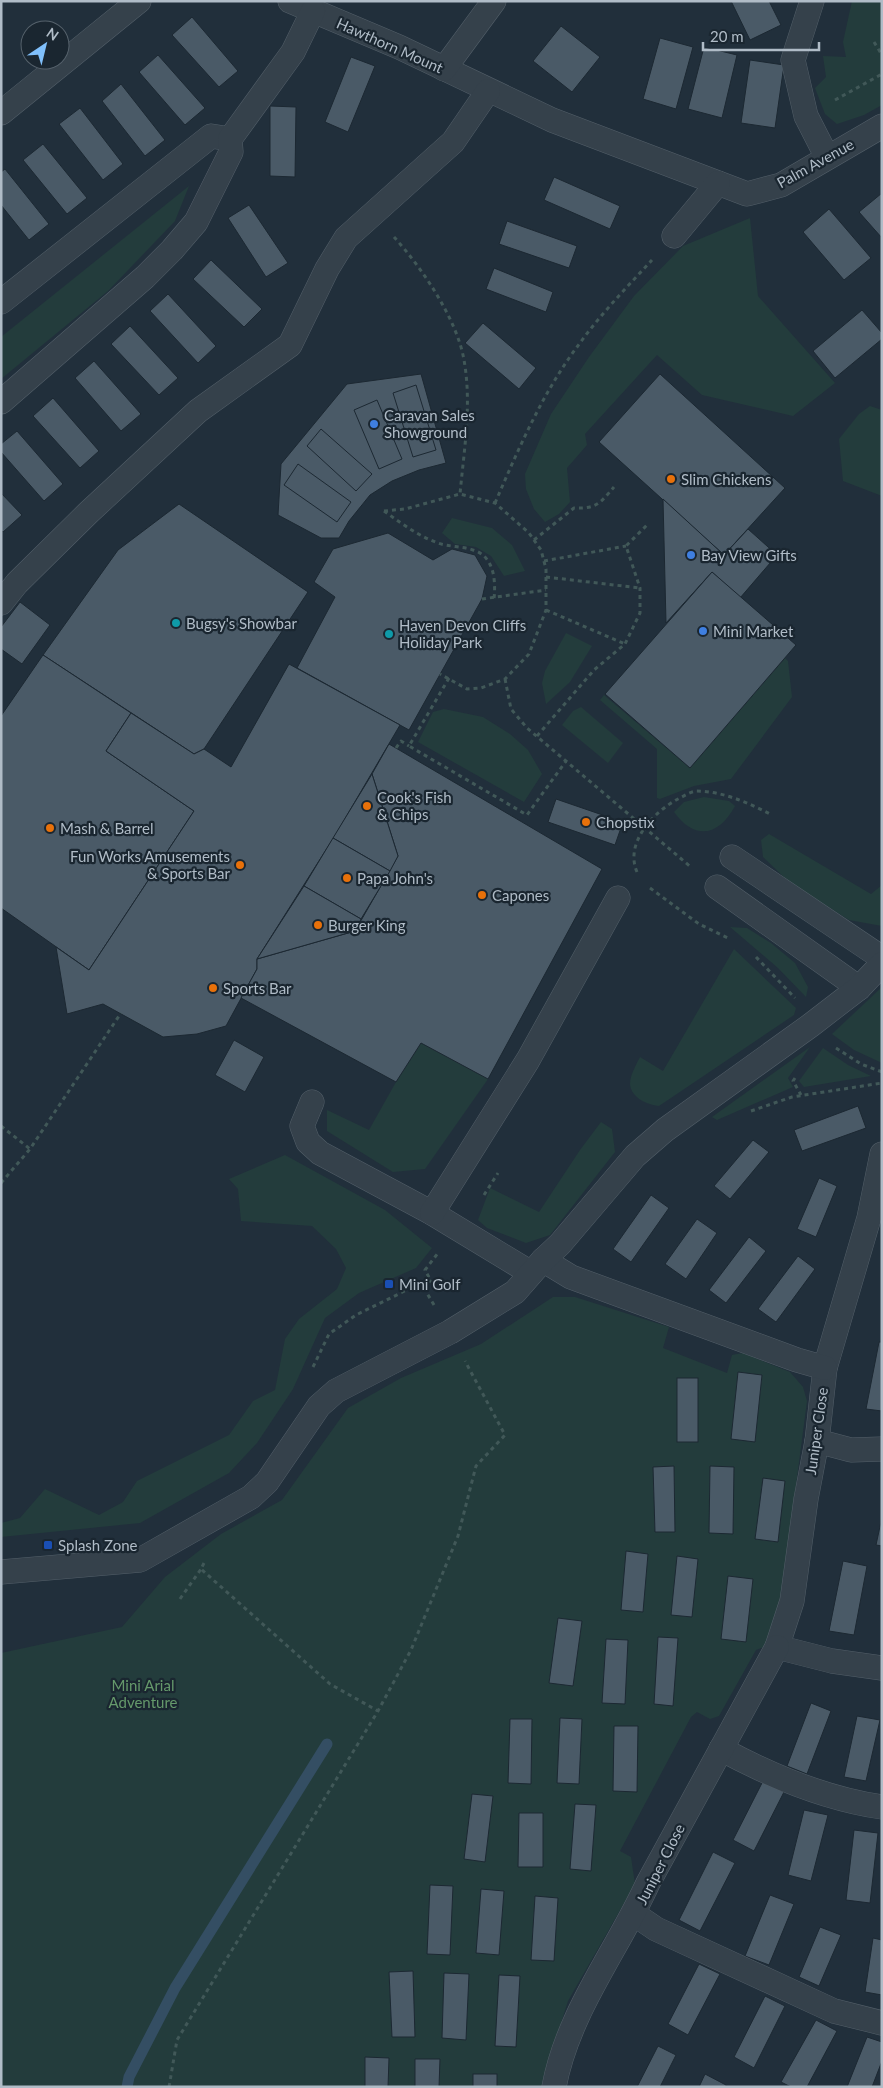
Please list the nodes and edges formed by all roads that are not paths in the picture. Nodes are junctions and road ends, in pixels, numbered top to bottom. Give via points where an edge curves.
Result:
1 (139, 1) edge
2 (290, 1) edge
3 (494, 1) edge
4 (812, 1) edge
5 (313, 10) junction
6 (444, 69) junction
7 (488, 91) junction
8 (1, 113) edge
9 (882, 126) edge
10 (230, 139) junction
11 (827, 157) junction
12 (718, 183) junction
13 (674, 236) road end
14 (1, 302) edge
15 (1, 402) edge
16 (1, 603) edge
17 (732, 857) dead end
18 (717, 887) road end
19 (618, 898) dead end
20 (882, 958) edge
21 (882, 964) edge
22 (859, 988) junction
23 (312, 1102) dead end
24 (882, 1154) edge
25 (432, 1213) junction
26 (875, 1218) edge
27 (537, 1266) junction
28 (825, 1368) junction
29 (817, 1442) junction
30 (882, 1449) edge
31 (1, 1572) edge
32 (777, 1647) junction
33 (882, 1668) edge
34 (721, 1749) junction
35 (882, 1807) edge
36 (634, 1914) junction
37 (882, 2023) edge
38 (554, 2087) edge

1 - 8 lane
2 - 5 lane, Hawthorn Mount
3 - 6 lane
4 - 11 lane via 793,60 806,116
5 - 6 lane, Hawthorn Mount
5 - 10 lane via 293,52
6 - 7 lane, Hawthorn Mount
7 - 12 lane, Hawthorn Mount via 552,120
7 - 16 lane via 453,142 346,238 290,345 198,411 88,513
9 - 11 lane, Palm Avenue
10 - 14 lane via 211,136
10 - 15 lane via 231,152 196,222 172,250
11 - 12 lane, Palm Avenue via 781,185 748,194
12 - 13 lane
17 - 20 lane
18 - 22 lane
19 - 25 lane via 528,1060
21 - 22 lane
22 - 27 lane via 634,1156 560,1244
23 - 25 lane via 302,1126 308,1142 320,1153
24 - 26 lane, Juniper Close
25 - 27 lane
26 - 28 lane, Juniper Close
27 - 28 lane
27 - 31 lane via 515,1292 450,1332 336,1391 319,1406 267,1482 251,1498 140,1560
28 - 29 lane, Juniper Close
29 - 30 lane via 851,1450
29 - 32 lane, Juniper Close via 792,1601
32 - 33 lane via 832,1661
32 - 34 lane, Juniper Close
34 - 35 lane via 779,1777 849,1802
34 - 36 lane, Juniper Close
36 - 37 lane via 656,1929 834,2011
36 - 38 lane, Juniper Close via 582,2004 557,2070

